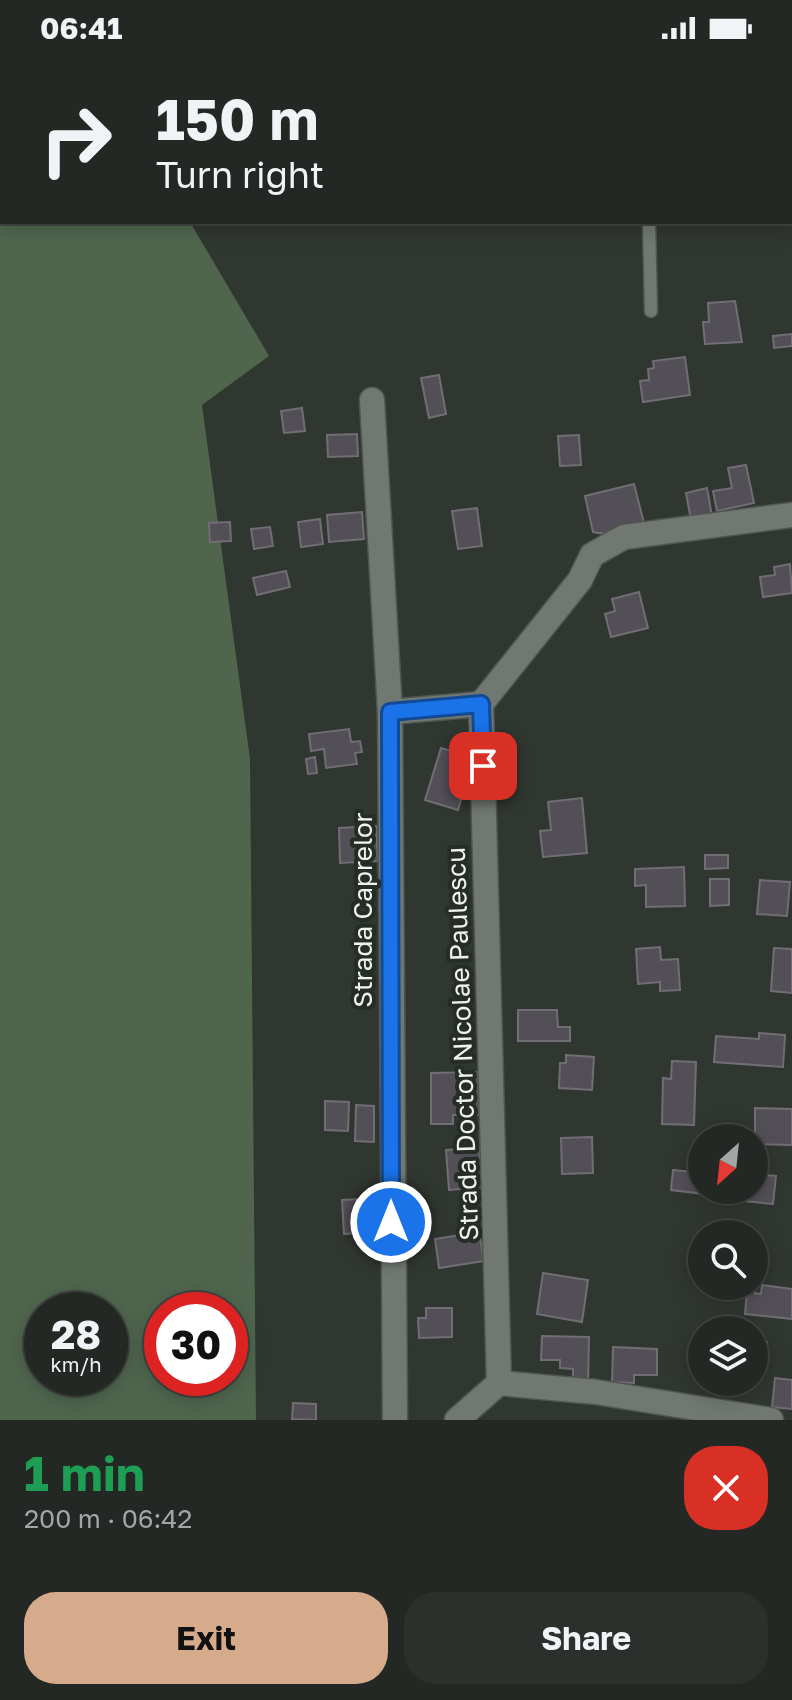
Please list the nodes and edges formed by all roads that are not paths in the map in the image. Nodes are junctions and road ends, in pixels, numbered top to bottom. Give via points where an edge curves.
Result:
1 (649, 224) edge
2 (651, 311) dead end
3 (372, 400) dead end
4 (792, 515) edge
5 (481, 704) junction
6 (390, 712) junction
7 (499, 1383) junction
8 (395, 1420) edge
9 (457, 1420) edge
10 (771, 1420) edge

1 - 2 lane
3 - 6 street, Strada Caprelor
4 - 5 street via 624,537 592,555 580,580
5 - 6 street
5 - 7 street, Strada Doctor Nicolae Paulescu
6 - 8 street, Strada Caprelor
7 - 9 street
7 - 10 street via 596,1392

